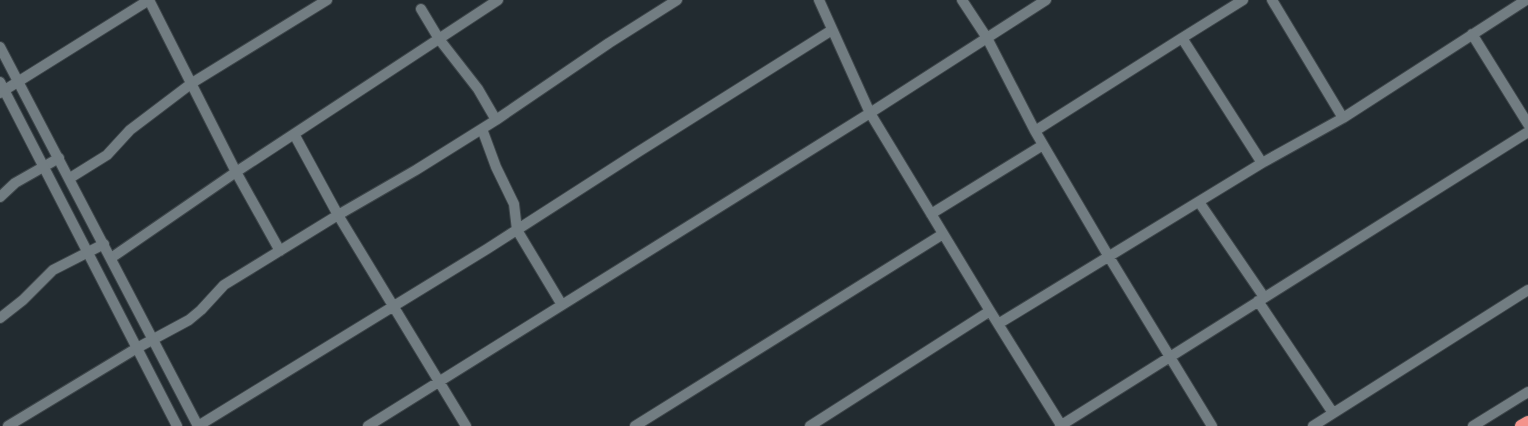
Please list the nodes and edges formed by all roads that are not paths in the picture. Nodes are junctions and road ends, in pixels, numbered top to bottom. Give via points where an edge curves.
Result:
1 (149, 0) edge
2 (327, 0) edge
3 (498, 0) edge
4 (677, 0) edge
5 (819, 0) edge
6 (962, 0) edge
7 (1046, 0) edge
8 (1243, 0) edge
9 (1272, 0) edge
10 (1526, 0) edge
11 (420, 10) dead end
12 (832, 30) junction
13 (1472, 34) junction
14 (987, 38) junction
15 (1182, 38) junction
16 (439, 39) junction
17 (0, 47) edge
18 (20, 81) junction
19 (192, 83) junction
20 (1, 88) edge
21 (870, 113) junction
22 (1343, 118) junction
23 (496, 120) junction
24 (1528, 124) edge
25 (482, 129) junction
26 (1035, 131) junction
27 (1528, 132) edge
28 (294, 134) junction
29 (1043, 145) junction
30 (59, 158) junction
31 (1262, 163) junction
32 (42, 167) junction
33 (236, 172) junction
34 (70, 178) junction
35 (0, 197) edge
36 (1199, 202) junction
37 (931, 214) junction
38 (338, 215) junction
39 (517, 230) junction
40 (943, 234) junction
41 (104, 244) junction
42 (280, 251) junction
43 (87, 252) junction
44 (111, 258) junction
45 (1109, 258) junction
46 (1528, 290) edge
47 (1261, 299) junction
48 (562, 305) junction
49 (393, 307) junction
50 (990, 311) junction
51 (0, 318) edge
52 (998, 324) junction
53 (153, 339) junction
54 (137, 348) junction
55 (1169, 358) junction
56 (439, 382) junction
57 (1528, 392) edge
58 (1333, 413) junction
59 (1528, 422) edge
60 (8, 426) edge
61 (177, 426) edge
62 (198, 426) edge
63 (368, 426) edge
64 (466, 426) edge
65 (635, 426) edge
66 (810, 426) edge
67 (1060, 426) edge
68 (1212, 426) edge
69 (1313, 426) edge
70 (1474, 426) edge
71 (1522, 426) edge

1 - 18 street
1 - 19 street
2 - 19 street
3 - 16 street
4 - 23 street
5 - 12 street
6 - 14 street
7 - 14 street
8 - 15 street
9 - 22 street
10 - 13 street
11 - 16 street
12 - 21 street
12 - 39 street
13 - 22 street
13 - 24 street
14 - 21 street
14 - 26 street
15 - 26 street
15 - 31 street
16 - 23 street via 478,89
16 - 28 street
17 - 18 street
18 - 20 street
18 - 30 street
19 - 33 street
19 - 34 street via 130,130 107,155
20 - 32 street
21 - 37 street
21 - 48 street
22 - 31 street
23 - 25 street
25 - 38 street
25 - 39 street via 496,167 514,204
26 - 29 street
27 - 47 street
28 - 33 street
28 - 38 street
29 - 37 street
29 - 45 street
30 - 32 street
30 - 34 street
31 - 36 street
32 - 35 street via 15,183
32 - 43 street
33 - 42 street
33 - 44 street
34 - 41 street
36 - 45 street
36 - 47 street
37 - 40 street
38 - 42 street
38 - 49 street
39 - 48 street
39 - 49 street
40 - 50 street
40 - 65 street
41 - 43 street
41 - 44 street
42 - 53 street via 224,285 196,316
43 - 51 street via 45,276 23,300
43 - 54 street
44 - 53 street
45 - 52 street
45 - 55 street
46 - 58 street
47 - 55 street
47 - 58 street
48 - 56 street
49 - 56 street
49 - 62 street
50 - 52 street
50 - 66 street
52 - 67 street
53 - 54 street
53 - 62 street
54 - 60 street
54 - 61 street
55 - 67 street
55 - 68 street
56 - 63 street
56 - 64 street
57 - 70 street
58 - 69 street
59 - 71 highway

